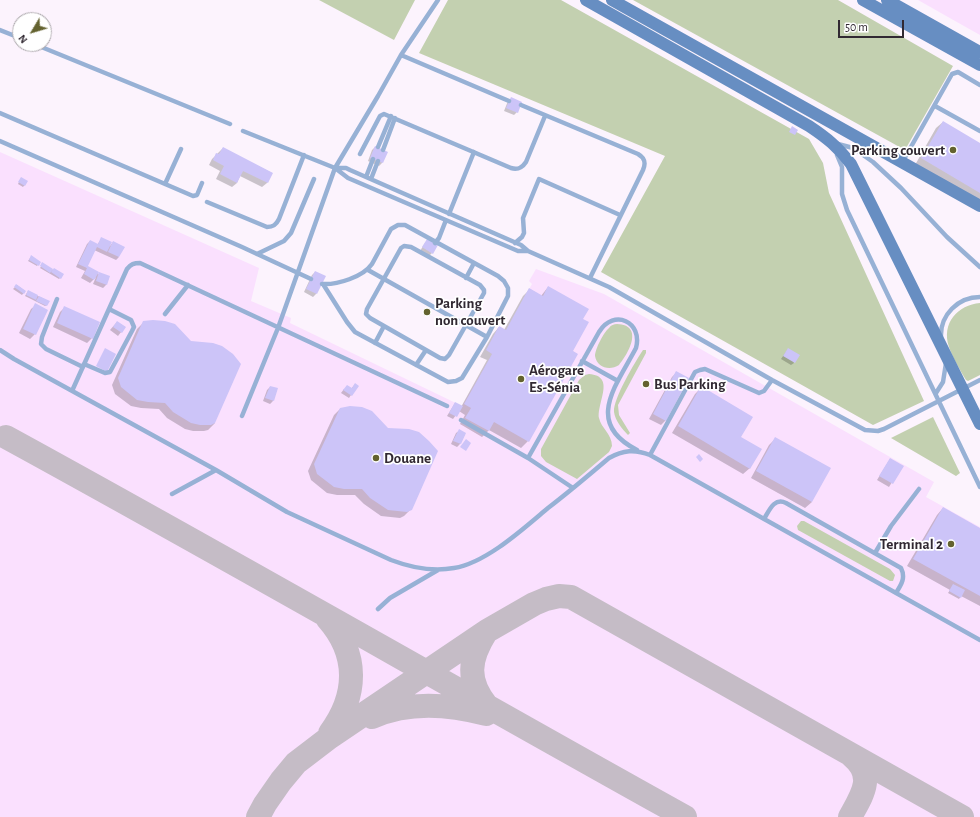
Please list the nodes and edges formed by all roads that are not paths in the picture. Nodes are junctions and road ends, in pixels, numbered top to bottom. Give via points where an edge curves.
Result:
1 (438, 0) edge
2 (586, 0) edge
3 (612, 0) edge
4 (863, 0) edge
5 (887, 0) edge
6 (0, 30) edge
7 (12, 35) edge
8 (52, 51) edge
9 (980, 52) edge
10 (401, 55) junction
11 (980, 65) edge
12 (980, 85) edge
13 (510, 101) dead end
14 (521, 106) dead end
15 (935, 106) junction
16 (0, 113) edge
17 (545, 116) junction
18 (393, 117) junction
19 (230, 124) dead end
20 (243, 131) dead end
21 (980, 131) edge
22 (828, 139) junction
23 (0, 140) edge
24 (380, 148) dead end
25 (180, 149) dead end
26 (474, 152) junction
27 (360, 154) dead end
28 (304, 155) junction
29 (376, 160) dead end
30 (903, 163) junction
31 (335, 168) junction
32 (368, 178) junction
33 (314, 180) dead end
34 (202, 183) dead end
35 (165, 184) junction
36 (207, 202) dead end
37 (980, 206) edge
38 (449, 214) junction
39 (620, 215) junction
40 (446, 220) junction
41 (485, 230) junction
42 (482, 236) junction
43 (436, 243) junction
44 (515, 243) junction
45 (528, 251) junction
46 (257, 254) junction
47 (474, 263) junction
48 (980, 267) edge
49 (368, 270) junction
50 (298, 274) junction
51 (466, 278) junction
52 (590, 278) junction
53 (311, 279) dead end
54 (384, 279) junction
55 (188, 285) junction
56 (980, 297) edge
57 (57, 299) dead end
58 (109, 309) junction
59 (165, 314) dead end
60 (466, 325) junction
61 (384, 326) junction
62 (278, 328) junction
63 (487, 337) junction
64 (375, 343) junction
65 (0, 350) edge
66 (426, 350) junction
67 (944, 350) junction
68 (582, 361) junction
69 (83, 365) junction
70 (416, 365) junction
71 (772, 380) junction
72 (980, 380) edge
73 (618, 381) junction
74 (963, 389) junction
75 (72, 391) junction
76 (936, 393) junction
77 (940, 400) junction
78 (447, 406) dead end
79 (242, 416) dead end
80 (461, 420) dead end
81 (980, 424) edge
82 (642, 452) junction
83 (650, 455) junction
84 (528, 458) junction
85 (216, 470) junction
86 (980, 486) edge
87 (572, 488) junction
88 (919, 490) dead end
89 (172, 494) dead end
90 (764, 519) junction
91 (874, 553) junction
92 (439, 570) junction
93 (896, 593) junction
94 (378, 609) dead end
95 (980, 640) edge

1 - 10 lane
2 - 22 street
3 - 30 street
4 - 11 street
5 - 9 street
6 - 7 lane
8 - 19 lane
10 - 13 lane
10 - 31 lane
12 - 15 lane via 955,72
14 - 17 lane
15 - 21 lane
15 - 30 lane
16 - 35 lane
17 - 26 lane via 526,162 519,169
17 - 39 lane via 642,157 645,166
18 - 24 lane
18 - 26 lane
18 - 27 lane via 384,114 380,116
20 - 28 lane
22 - 48 lane via 853,148 873,162 942,233
22 - 67 street via 851,164
22 - 76 lane via 842,167 842,194 847,210
23 - 46 lane
25 - 35 lane
26 - 38 lane
28 - 31 lane
28 - 36 lane via 277,224 272,227
29 - 32 lane
30 - 37 street
31 - 32 lane via 346,168
31 - 40 lane via 348,178
31 - 50 lane
32 - 38 lane
33 - 46 lane via 291,233 284,241
34 - 35 lane via 198,195 193,196
38 - 41 lane
39 - 44 lane via 539,180 523,218 524,233
39 - 52 lane
40 - 42 lane
40 - 43 lane
41 - 42 lane
41 - 44 lane
42 - 45 lane via 518,251
43 - 47 lane
43 - 49 lane via 405,225 398,225 387,235
44 - 45 lane
45 - 52 lane
46 - 50 lane
47 - 51 lane
47 - 63 lane via 504,281 508,288 508,296
49 - 54 lane
49 - 64 lane via 358,276 322,284 351,327
50 - 53 lane
50 - 62 lane
51 - 54 lane via 426,253 404,246
51 - 60 lane via 483,287 484,292
52 - 71 lane
54 - 60 lane
54 - 61 lane via 366,314
55 - 58 lane via 135,263 127,269
55 - 59 lane
55 - 62 lane
56 - 67 lane via 965,300 950,311 942,327
57 - 69 lane via 41,344 46,349
58 - 69 lane
58 - 69 lane via 131,320 134,327 110,372 104,373
60 - 63 lane
60 - 66 lane via 448,358 442,359
61 - 64 lane
61 - 66 lane
62 - 78 lane
62 - 79 lane
63 - 70 lane via 462,378 456,381 448,382
64 - 70 lane
65 - 75 lane
66 - 70 lane
67 - 74 street
67 - 76 lane via 945,374
68 - 73 lane
68 - 73 lane via 602,326 614,320 626,322 635,330 638,342
68 - 84 lane
69 - 75 lane
71 - 77 lane via 859,428 871,431 884,428
71 - 83 lane via 764,391 759,393 705,370 695,372
72 - 74 lane
73 - 82 lane via 609,400 608,420 622,440
74 - 77 lane
74 - 81 street
75 - 85 lane
76 - 77 lane
77 - 86 lane
80 - 84 lane
82 - 83 lane
82 - 87 lane via 632,450 617,453
83 - 90 lane
84 - 87 lane
85 - 89 lane
85 - 92 lane via 300,519 377,554 407,566
87 - 92 lane via 515,536 485,555 455,568
88 - 91 lane
90 - 91 lane via 775,502 782,501
90 - 93 lane
91 - 93 lane via 901,568 904,578
92 - 94 lane via 390,598
93 - 95 lane

